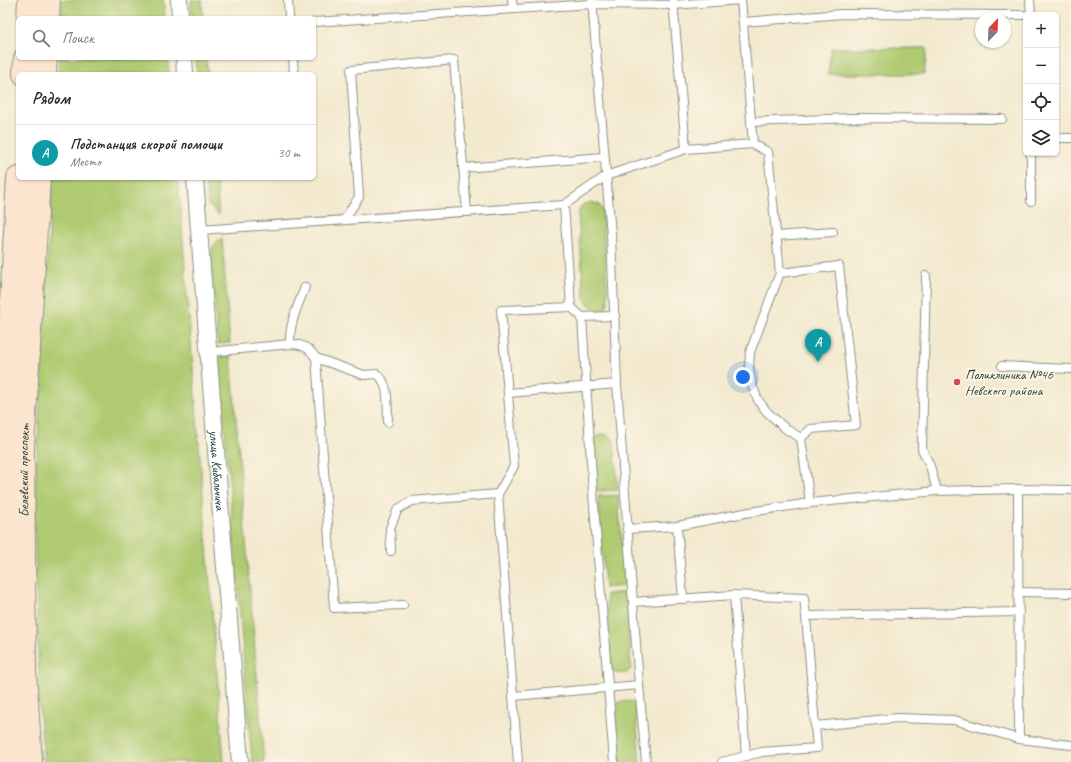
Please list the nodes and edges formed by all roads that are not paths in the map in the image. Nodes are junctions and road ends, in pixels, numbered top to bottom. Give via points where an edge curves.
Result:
1 (29, 0) edge
2 (49, 0) edge
3 (179, 0) edge
4 (288, 0) edge
5 (512, 0) edge
6 (1030, 0) edge
7 (592, 2) edge
8 (673, 2) edge
9 (513, 9) junction
10 (1031, 12) edge
11 (1023, 15) edge
12 (28, 16) edge
13 (48, 16) edge
14 (180, 16) edge
15 (289, 16) edge
16 (316, 22) edge
17 (743, 22) junction
18 (25, 60) edge
19 (46, 60) edge
20 (184, 60) edge
21 (293, 60) edge
22 (24, 72) edge
23 (45, 72) edge
24 (185, 72) edge
25 (294, 72) edge
26 (1002, 119) dead end
27 (751, 122) junction
28 (1059, 138) edge
29 (1071, 138) edge
30 (753, 144) junction
31 (686, 149) junction
32 (1031, 156) edge
33 (604, 157) junction
34 (463, 168) junction
35 (606, 176) junction
36 (18, 180) edge
37 (39, 180) edge
38 (195, 180) edge
39 (1032, 201) dead end
40 (564, 205) junction
41 (467, 212) junction
42 (344, 220) junction
43 (200, 230) junction
44 (832, 232) dead end
45 (776, 236) junction
46 (780, 273) junction
47 (926, 276) dead end
48 (305, 287) dead end
49 (571, 307) junction
50 (615, 316) junction
51 (582, 317) junction
52 (290, 344) junction
53 (209, 352) junction
54 (316, 358) junction
55 (1002, 366) dead end
56 (1071, 369) edge
57 (617, 384) junction
58 (586, 386) junction
59 (508, 393) junction
60 (388, 422) dead end
61 (801, 438) junction
62 (1018, 488) junction
63 (1071, 490) edge
64 (937, 491) junction
65 (498, 494) junction
66 (810, 504) junction
67 (676, 526) junction
68 (627, 529) junction
69 (391, 551) dead end
70 (1019, 592) junction
71 (1071, 593) edge
72 (734, 595) junction
73 (683, 599) junction
74 (632, 602) junction
75 (403, 605) dead end
76 (1019, 612) junction
77 (806, 616) junction
78 (639, 685) junction
79 (608, 688) junction
80 (513, 696) junction
81 (815, 726) junction
82 (1019, 739) junction
83 (1071, 745) edge
84 (746, 756) junction
85 (10, 762) edge
86 (31, 762) edge
87 (240, 762) edge
88 (518, 762) edge
89 (614, 762) edge
90 (646, 762) edge
91 (722, 762) edge

1 - 12 street
2 - 13 street
3 - 14 street
4 - 15 lane
5 - 9 lane
6 - 10 lane
7 - 8 lane
7 - 9 lane
7 - 33 lane
8 - 17 lane via 741,0
8 - 31 lane
9 - 16 lane
11 - 17 lane via 842,14
17 - 27 lane
18 - 22 street
19 - 23 street
20 - 24 street
21 - 25 lane
26 - 27 lane via 853,118
27 - 30 lane
28 - 29 lane
30 - 31 lane
30 - 45 lane via 768,152
31 - 35 lane
32 - 39 lane
33 - 34 lane
33 - 35 lane
34 - 41 lane
34 - 42 lane via 454,60 351,70 359,197
35 - 40 lane
35 - 50 lane
36 - 85 street, Белевский проспект via 3,448 5,674
37 - 86 street, Белевский проспект via 23,448 25,672
38 - 43 street, улица Кибальчича
40 - 41 lane
40 - 49 lane
41 - 42 lane
42 - 43 lane
43 - 53 street, улица Кибальчича
44 - 45 lane
45 - 46 lane
46 - 61 lane via 750,352 749,369 758,400 786,429
46 - 61 lane via 839,266 856,425 811,429
47 - 64 lane via 922,449
48 - 52 lane via 293,317
49 - 51 lane
49 - 59 lane via 501,310
50 - 51 lane
50 - 57 lane
51 - 58 lane
52 - 53 lane
52 - 54 lane via 300,344 309,349
53 - 87 street, улица Кибальчича
54 - 60 lane via 364,375 377,374 382,377 386,390
54 - 75 lane via 334,608
55 - 56 lane
57 - 58 lane
57 - 68 lane
58 - 59 lane
58 - 79 lane
59 - 65 lane via 514,466
61 - 66 lane
62 - 63 lane
62 - 64 lane
62 - 70 lane
64 - 66 lane
65 - 69 lane via 412,501 398,509 390,528
65 - 80 lane
66 - 67 lane
67 - 68 lane
67 - 73 lane
68 - 74 lane
70 - 71 lane
70 - 76 lane
72 - 73 lane
72 - 77 lane via 804,598
72 - 84 lane
73 - 74 lane
74 - 78 lane
76 - 77 lane
76 - 82 lane
77 - 81 lane
78 - 79 lane
78 - 90 lane
79 - 80 lane
79 - 89 lane
80 - 88 lane
81 - 82 lane via 898,718 954,720
81 - 84 lane via 817,748 762,752
82 - 83 lane
84 - 91 lane

